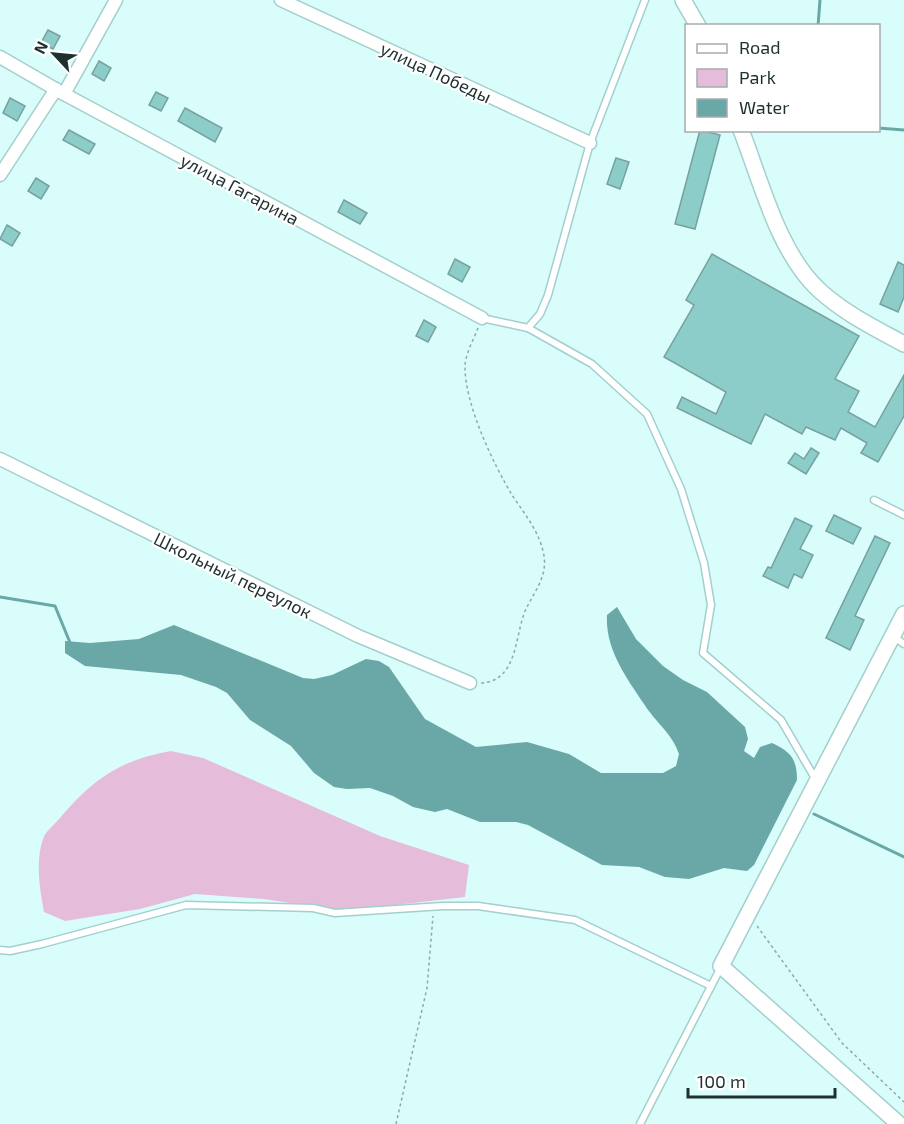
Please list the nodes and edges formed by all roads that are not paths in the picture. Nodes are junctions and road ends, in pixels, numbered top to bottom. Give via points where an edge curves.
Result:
1 (116, 0) edge
2 (282, 0) edge
3 (645, 0) edge
4 (683, 0) edge
5 (697, 24) edge
6 (0, 57) edge
7 (60, 92) junction
8 (742, 132) edge
9 (590, 143) junction
10 (0, 175) edge
11 (482, 318) joint
12 (528, 328) junction
13 (904, 344) edge
14 (0, 459) edge
15 (874, 500) dead end
16 (904, 515) edge
17 (904, 614) edge
18 (898, 640) edge
19 (470, 683) road end
20 (816, 781) junction
21 (0, 950) edge
22 (721, 966) junction
23 (711, 986) junction
24 (640, 1124) edge
25 (899, 1124) edge

1 - 7 street
2 - 9 street, улица Победы
3 - 9 lane
4 - 5 street
6 - 7 street, улица Гагарина
7 - 10 street
7 - 11 street, улица Гагарина
8 - 13 street via 781,235 799,267 836,304
9 - 12 lane via 548,295 540,314
11 - 12 lane
12 - 20 lane via 592,364 647,414 681,489 704,563 711,604 703,653 781,720
14 - 19 street, Школьный переулок via 358,636
15 - 16 lane
17 - 18 street
18 - 20 street
20 - 22 street
21 - 23 lane via 42,944 186,904 313,909 335,914 478,906 576,920
22 - 23 lane
22 - 25 street
23 - 24 lane

